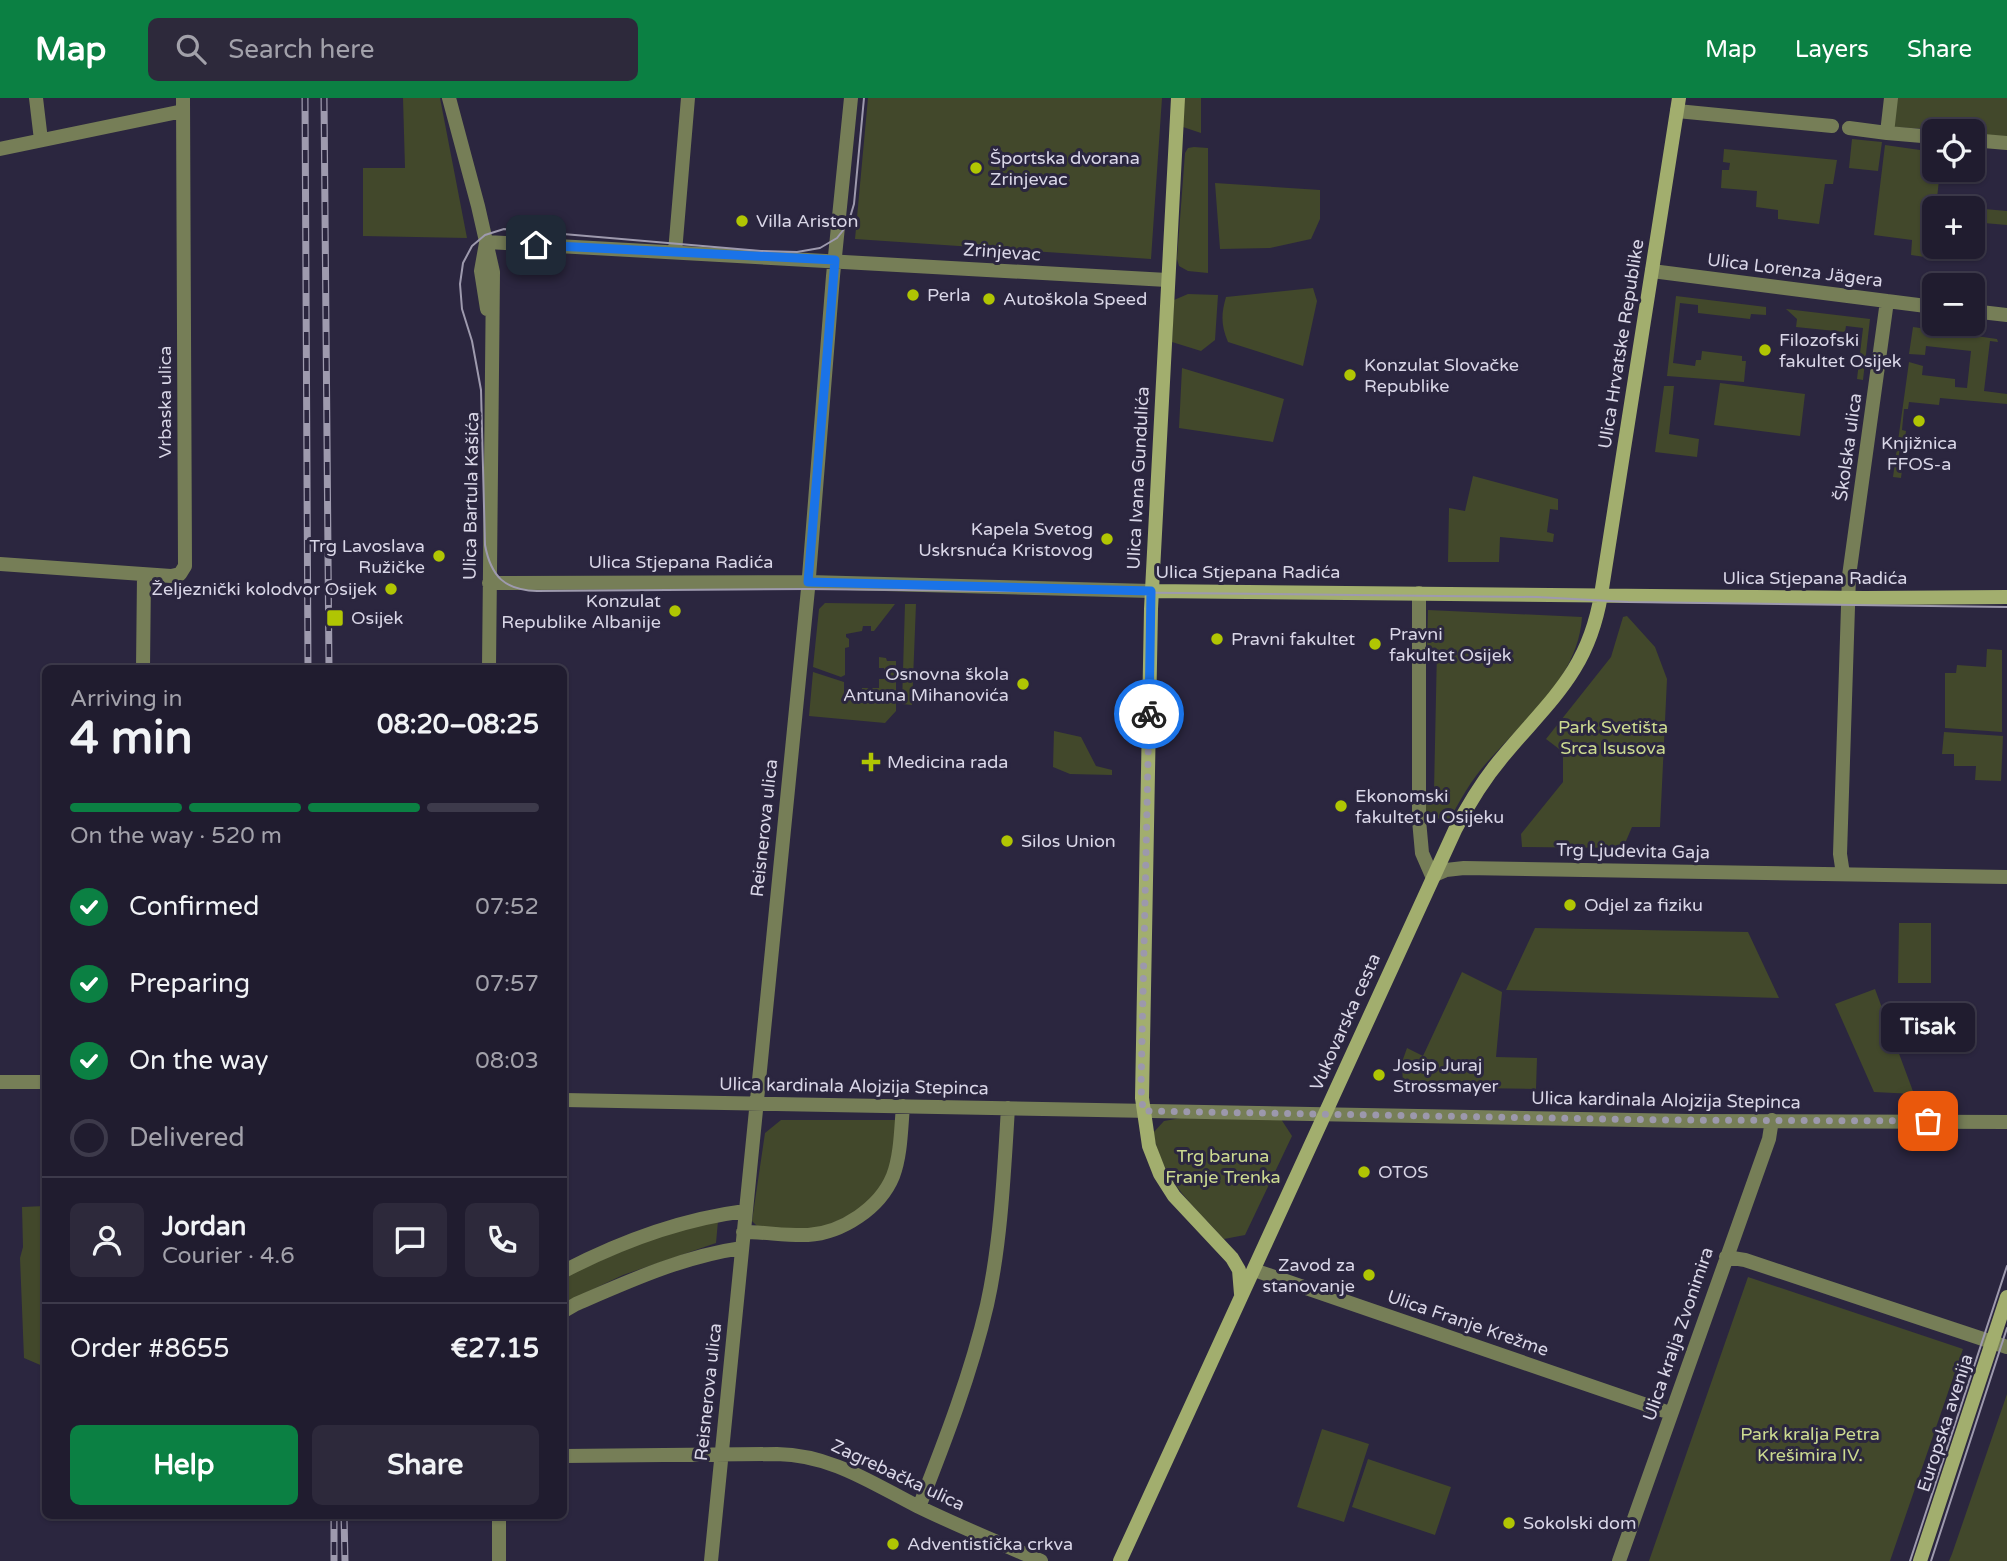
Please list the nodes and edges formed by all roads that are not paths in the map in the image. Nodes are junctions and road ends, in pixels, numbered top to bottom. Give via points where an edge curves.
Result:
1 (36, 98) edge
2 (449, 98) edge
3 (688, 98) edge
4 (851, 98) edge
5 (1178, 98) edge
6 (1891, 98) edge
7 (183, 104) edge
8 (1678, 104) edge
9 (1832, 126) dead end
10 (1849, 128) dead end
11 (1887, 133) junction
12 (1922, 136) edge
13 (41, 140) junction
14 (1985, 141) edge
15 (2007, 143) edge
16 (0, 149) edge
17 (486, 242) junction
18 (675, 252) junction
19 (835, 260) junction
20 (1652, 271) junction
21 (1167, 280) junction
22 (1887, 301) junction
23 (1922, 305) edge
24 (1985, 312) edge
25 (2007, 315) edge
26 (0, 564) edge
27 (144, 575) junction
28 (808, 582) junction
29 (489, 583) junction
30 (1151, 591) junction
31 (1419, 593) junction
32 (1601, 595) junction
33 (2007, 597) edge
34 (1848, 598) junction
35 (143, 665) edge
36 (489, 665) edge
37 (1843, 874) junction
38 (1432, 876) junction
39 (2007, 877) edge
40 (0, 1082) edge
41 (42, 1082) edge
42 (567, 1100) edge
43 (756, 1103) junction
44 (903, 1106) junction
45 (1008, 1108) junction
46 (1143, 1111) junction
47 (1325, 1114) junction
48 (1772, 1121) junction
49 (2007, 1122) edge
50 (745, 1212) junction
51 (743, 1232) junction
52 (742, 1248) junction
53 (1726, 1257) junction
54 (567, 1268) edge
55 (1254, 1270) junction
56 (2007, 1297) edge
57 (1240, 1302) junction
58 (567, 1309) edge
59 (1992, 1342) junction
60 (2007, 1347) edge
61 (1670, 1413) junction
62 (567, 1456) edge
63 (721, 1456) junction
64 (919, 1507) junction
65 (499, 1519) edge
66 (499, 1561) edge
67 (710, 1561) edge
68 (1041, 1561) edge
69 (1120, 1561) edge
70 (1619, 1561) edge
71 (1920, 1561) edge

1 - 13 street
2 - 17 street, Ulica Bartula Kašića
3 - 18 street
4 - 19 street, Reisnerova ulica
5 - 21 street, Ulica Ivana Gundulića
6 - 11 street
7 - 13 street
7 - 27 street, Vrbaska ulica via 186,562 176,576
8 - 9 street
8 - 20 street, Ulica Hrvatske Republike
10 - 11 street
11 - 12 street
13 - 16 street
14 - 15 street
17 - 18 street, Zrinjevac
17 - 29 street, Ulica Bartula Kašića via 493,272
18 - 19 street, Zrinjevac
19 - 21 street, Zrinjevac
19 - 28 street, Reisnerova ulica
20 - 22 street, Ulica Lorenza Jägera
20 - 32 street, Ulica Hrvatske Republike
21 - 30 street, Ulica Ivana Gundulića
22 - 23 street, Ulica Lorenza Jägera
22 - 34 street, Školska ulica
24 - 25 street
26 - 27 street
27 - 35 street
28 - 29 street, Ulica Stjepana Radića
28 - 30 street, Ulica Stjepana Radića
28 - 43 street, Reisnerova ulica
29 - 36 street, Ulica Bartula Kašića
30 - 31 street, Ulica Stjepana Radića
30 - 46 street, Ulica Ivana Gundulića
31 - 32 street, Ulica Stjepana Radića
31 - 38 street via 1419,820 1422,853
32 - 34 street, Ulica Stjepana Radića
32 - 38 street, Vukovarska cesta via 1594,629 1578,665 1475,793
33 - 34 street, Ulica Stjepana Radića
34 - 37 street
37 - 38 street, Trg Ljudevita Gaja via 1464,868
37 - 39 street, Trg Ljudevita Gaja
38 - 47 street, Vukovarska cesta
40 - 41 street
42 - 43 street, Ulica kardinala Alojzija Stepinca
43 - 44 street, Ulica kardinala Alojzija Stepinca
43 - 50 street, Reisnerova ulica
44 - 45 street, Ulica kardinala Alojzija Stepinca
44 - 51 street via 892,1176 873,1203 849,1223 832,1232 808,1235
45 - 46 street, Ulica kardinala Alojzija Stepinca
45 - 64 street via 988,1302 955,1413
46 - 47 street
46 - 57 street, Ulica Ivana Gundulića via 1149,1146 1165,1183 1239,1270
47 - 48 street, Ulica kardinala Alojzija Stepinca
47 - 55 street, Vukovarska cesta
48 - 49 street, Ulica kardinala Alojzija Stepinca
48 - 53 street, Ulica kralja Zvonimira
50 - 51 street, Reisnerova ulica
50 - 54 street via 643,1235
51 - 52 street, Reisnerova ulica
52 - 58 street via 655,1271
52 - 63 street, Reisnerova ulica
53 - 59 street
53 - 61 street, Ulica kralja Zvonimira
55 - 57 street, Vukovarska cesta
55 - 61 street, Ulica Franje Krežme
56 - 59 street, Europska avenija
57 - 69 street, Vukovarska cesta
59 - 60 street
59 - 71 street, Europska avenija
61 - 70 street, Ulica kralja Zvonimira
62 - 63 street, Zagrebačka ulica
63 - 64 street, Zagrebačka ulica via 810,1456
63 - 67 street, Reisnerova ulica
64 - 68 street, Zagrebačka ulica
65 - 66 street

